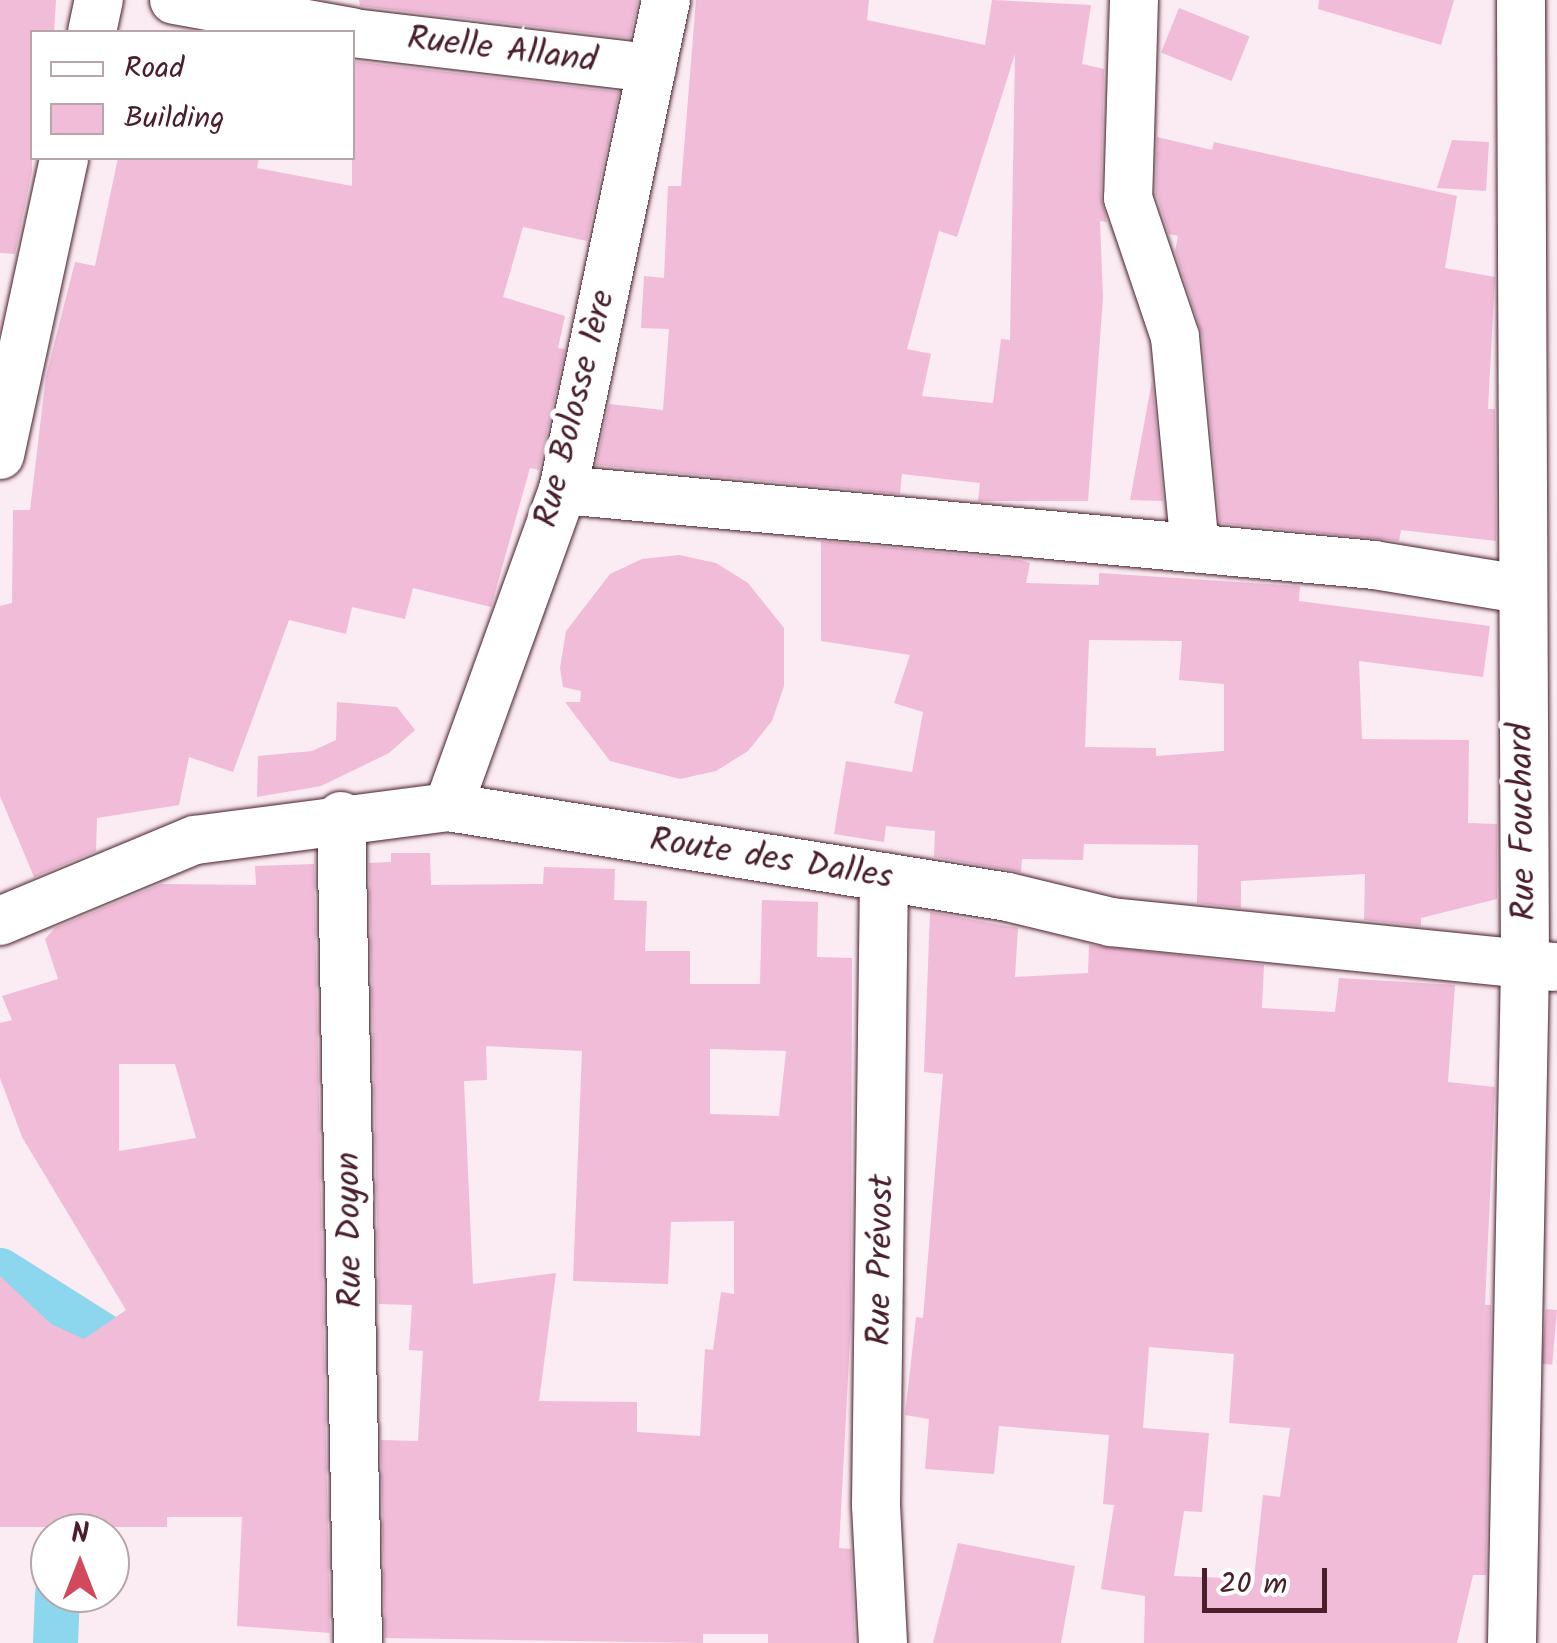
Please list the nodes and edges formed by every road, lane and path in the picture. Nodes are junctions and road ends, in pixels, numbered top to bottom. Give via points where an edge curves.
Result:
1 (98, 0) edge
2 (174, 0) edge
3 (666, 0) edge
4 (1134, 0) edge
5 (1521, 0) edge
6 (92, 30) edge
7 (341, 30) edge
8 (355, 32) edge
9 (652, 68) junction
10 (64, 160) edge
11 (0, 455) edge
12 (563, 490) junction
13 (1195, 548) junction
14 (1521, 589) junction
15 (448, 806) junction
16 (340, 816) junction
17 (884, 877) junction
18 (0, 921) edge
19 (1541, 966) edge
20 (1539, 1289) edge
21 (1538, 1477) edge
22 (358, 1643) edge
23 (882, 1643) edge
24 (1512, 1643) edge

1 - 6 street
2 - 7 street, Ruelle Alland
3 - 9 street, Rue Bolosse 1ère
4 - 13 street via 1128,198 1175,337
5 - 14 street, Rue Fouchard
8 - 9 street, Ruelle Alland
9 - 12 street, Rue Bolosse 1ère
10 - 11 street
12 - 13 street
12 - 15 street, Rue Bolosse 1ère
13 - 14 street
14 - 19 street, Rue Fouchard
15 - 16 street, Route des Dalles
15 - 17 street, Route des Dalles
16 - 18 street, Route des Dalles via 195,840
16 - 22 street, Rue Doyon
17 - 19 street, Route des Dalles via 1112,922
17 - 23 street, Rue Prévost via 889,931 876,1505
19 - 20 street, Rue Fouchard
20 - 21 street, Rue Fouchard
21 - 24 street, Rue Fouchard

